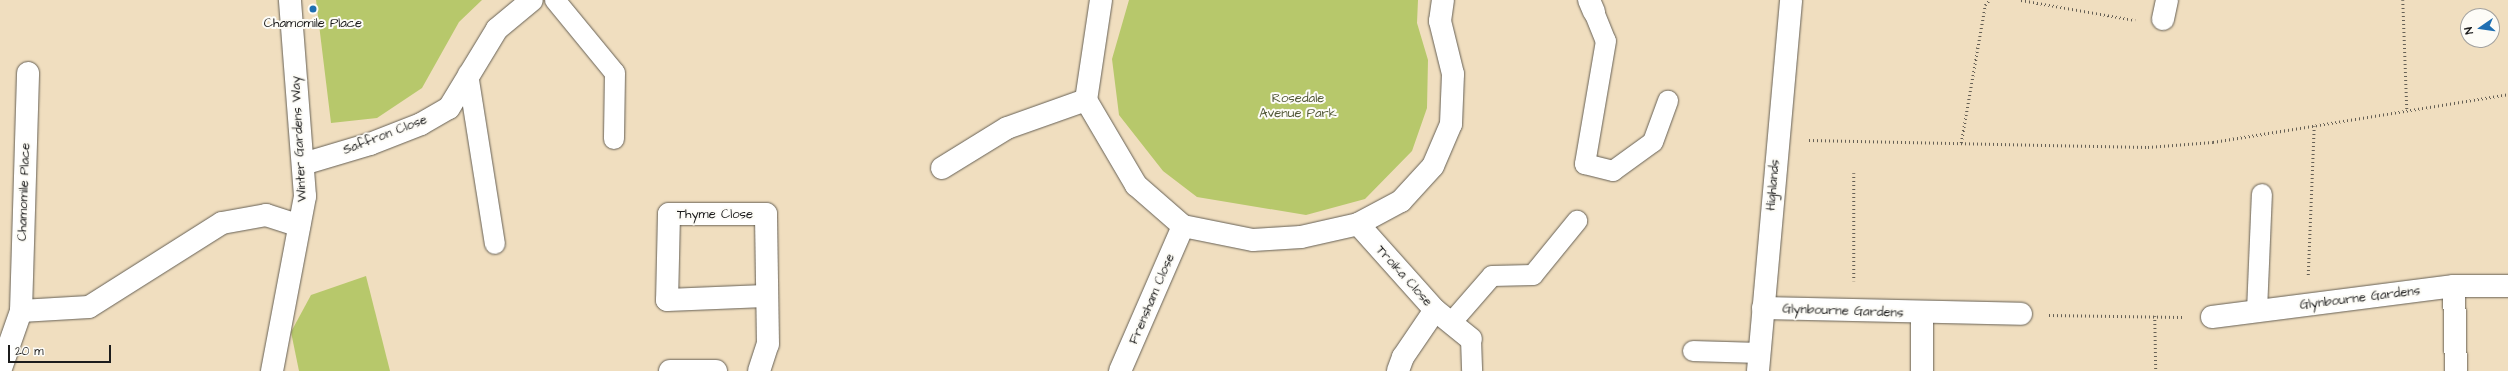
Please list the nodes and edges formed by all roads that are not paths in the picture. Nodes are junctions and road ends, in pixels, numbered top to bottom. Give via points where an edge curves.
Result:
1 (290, 0) edge
2 (532, 0) edge
3 (554, 0) edge
4 (1101, 0) edge
5 (1443, 0) edge
6 (1791, 0) edge
7 (1591, 6) edge
8 (28, 73) dead end
9 (468, 74) junction
10 (1086, 100) junction
11 (1668, 101) dead end
12 (614, 139) dead end
13 (303, 164) junction
14 (942, 168) dead end
15 (2262, 194) dead end
16 (1578, 221) dead end
17 (1358, 224) junction
18 (299, 226) junction
19 (1183, 226) junction
20 (495, 244) dead end
21 (2454, 286) junction
22 (2508, 286) edge
23 (765, 296) junction
24 (1763, 308) junction
25 (21, 311) junction
26 (2257, 312) junction
27 (1922, 314) junction
28 (2021, 314) road end
29 (1443, 316) junction
30 (2212, 317) road end
31 (1471, 339) joint
32 (1693, 351) dead end
33 (1758, 362) edge
34 (0, 371) edge
35 (272, 371) edge
36 (670, 371) edge
37 (716, 371) edge
38 (759, 371) edge
39 (1120, 371) edge
40 (1398, 371) edge
41 (1472, 371) edge
42 (1922, 371) edge
43 (2456, 371) edge

1 - 13 street, Winter Gardens Way
2 - 9 street, Saffron Close via 497,29
3 - 12 lane via 614,73
4 - 10 street
5 - 17 street via 1440,21 1453,74 1450,124 1433,166 1401,201
6 - 24 street, Highlands
7 - 11 lane via 1606,42 1585,164 1613,171 1653,142
8 - 25 street, Chamomile Place
9 - 13 street, Saffron Close via 449,108 421,124
9 - 20 lane
10 - 14 street via 1007,128
10 - 19 street via 1136,186
13 - 18 street, Winter Gardens Way via 305,196
15 - 26 lane
16 - 29 lane via 1533,275 1492,276
17 - 19 street via 1301,237 1253,240
17 - 29 street, Troika Close
18 - 25 street via 266,215 222,223 89,307
18 - 35 street, Winter Gardens Way
19 - 39 street, Frensham Close
21 - 22 street, Glynbourne Gardens
21 - 26 street, Glynbourne Gardens
21 - 43 street
23 - 23 street, Thyme Close via 667,300 669,214 766,214
23 - 38 street, Thyme Close via 768,344
24 - 27 street, Glynbourne Gardens
24 - 33 street, Highlands
25 - 34 street, Chamomile Place
26 - 30 street, Glynbourne Gardens
27 - 28 street, Glynbourne Gardens
27 - 42 street, Glynbourne Gardens
29 - 31 street
29 - 40 street, Troika Close via 1403,357
31 - 41 lane
32 - 33 lane
36 - 37 street

